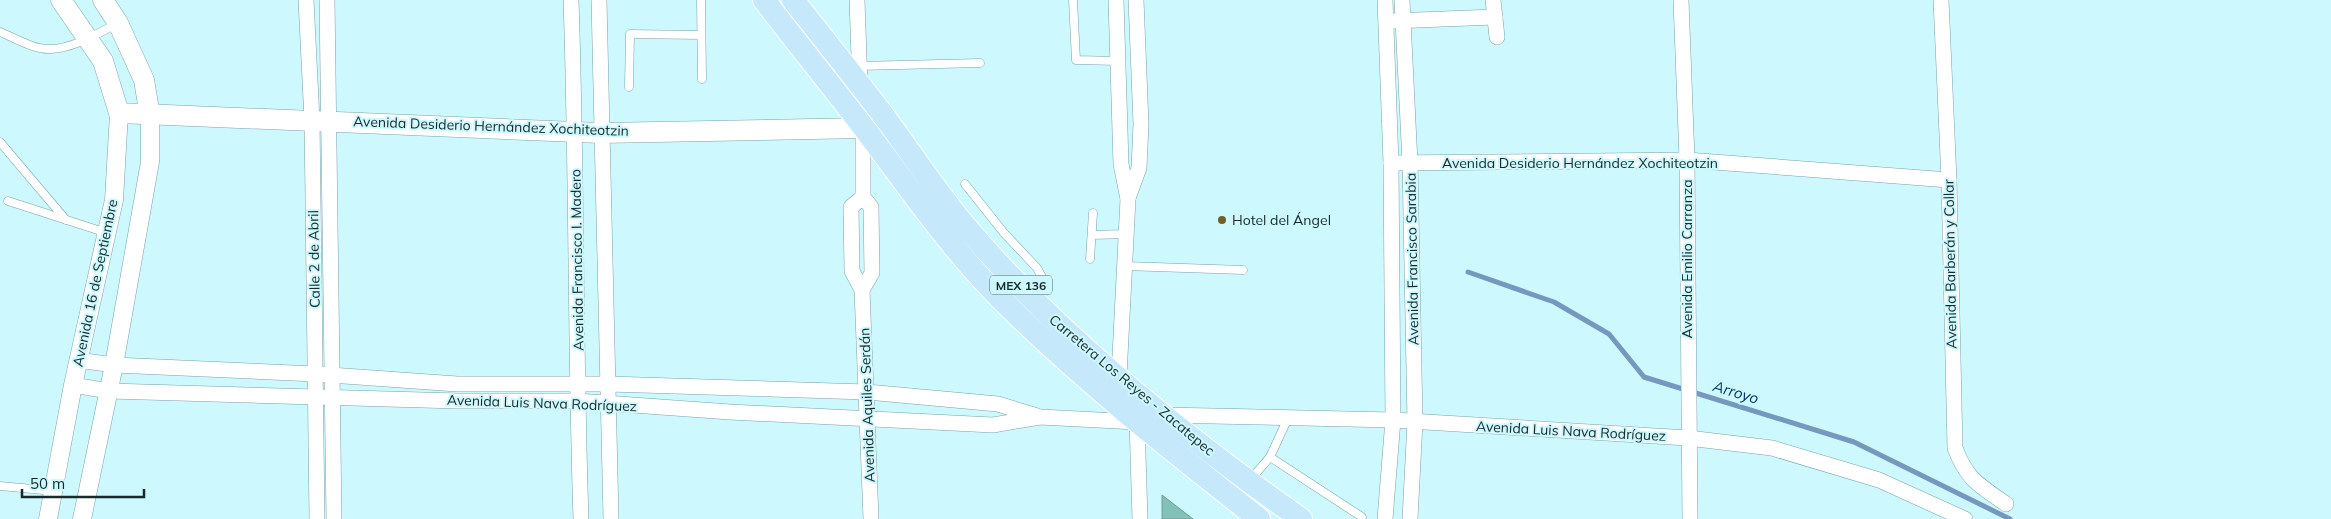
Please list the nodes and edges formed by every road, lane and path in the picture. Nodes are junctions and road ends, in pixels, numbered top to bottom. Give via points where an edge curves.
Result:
1 (61, 0) edge
2 (103, 0) edge
3 (306, 0) edge
4 (328, 0) edge
5 (700, 0) edge
6 (764, 0) edge
7 (793, 0) edge
8 (857, 0) edge
9 (1074, 0) edge
10 (1116, 0) edge
11 (1136, 0) edge
12 (1385, 0) edge
13 (1402, 0) edge
14 (1493, 0) edge
15 (1681, 0) edge
16 (1940, 1) edge
17 (571, 3) edge
18 (599, 3) edge
19 (1495, 17) junction
20 (1386, 21) junction
21 (1402, 22) junction
22 (118, 23) junction
23 (0, 32) edge
24 (701, 35) junction
25 (1497, 37) dead end
26 (87, 38) junction
27 (1118, 61) junction
28 (980, 64) dead end
29 (860, 76) junction
30 (702, 79) dead end
31 (629, 87) dead end
32 (119, 113) junction
33 (150, 116) junction
34 (321, 120) junction
35 (863, 128) junction
36 (576, 132) junction
37 (601, 133) junction
38 (0, 142) edge
39 (1687, 160) junction
40 (1391, 163) junction
41 (1410, 163) junction
42 (1949, 180) junction
43 (965, 184) dead end
44 (1128, 199) junction
45 (8, 201) dead end
46 (1093, 213) dead end
47 (66, 220) junction
48 (107, 233) junction
49 (1126, 234) junction
50 (1092, 235) junction
51 (314, 254) junction
52 (330, 255) junction
53 (1090, 259) dead end
54 (1125, 266) junction
55 (1243, 270) dead end
56 (605, 278) junction
57 (577, 280) junction
58 (1044, 310) junction
59 (315, 318) junction
60 (332, 318) junction
61 (78, 360) junction
62 (114, 366) junction
63 (316, 374) junction
64 (332, 375) junction
65 (1119, 376) junction
66 (457, 384) junction
67 (579, 384) junction
68 (608, 384) junction
69 (73, 386) junction
70 (730, 387) junction
71 (109, 391) junction
72 (867, 392) junction
73 (316, 395) junction
74 (334, 397) junction
75 (458, 401) junction
76 (577, 401) junction
77 (608, 404) junction
78 (730, 412) junction
79 (1164, 415) junction
80 (868, 417) junction
81 (1288, 417) junction
82 (1040, 418) junction
83 (1392, 420) junction
84 (1137, 422) junction
85 (1415, 422) junction
86 (1688, 438) junction
87 (1270, 457) junction
88 (1248, 482) junction
89 (317, 483) junction
90 (334, 483) junction
91 (0, 486) edge
92 (54, 491) junction
93 (2006, 504) dead end
94 (1363, 518) edge
95 (48, 519) edge
96 (82, 519) edge
97 (317, 519) edge
98 (334, 519) edge
99 (581, 519) edge
100 (611, 519) edge
101 (871, 519) edge
102 (1140, 519) edge
103 (1259, 519) edge
104 (1301, 519) edge
105 (1385, 519) edge
106 (1410, 519) edge
107 (1690, 519) edge
108 (1965, 519) edge

1 - 26 main road, Avenida 16 de Septiembre
2 - 22 main road
3 - 34 street, Calle 2 de Abril
4 - 34 street, Calle 2 de Abril
5 - 24 lane
6 - 35 main road, Carretera Los Reyes - Zacatepec / MEX 136
7 - 29 main road, Carretera Los Reyes - Zacatepec / MEX 136
8 - 29 street, Avenida Aquiles Serdán
9 - 27 lane via 1076,60
10 - 27 street
11 - 44 street via 1141,124 1138,168
12 - 20 street, Avenida Francisco Sarabia
13 - 21 street, Avenida Francisco Sarabia
14 - 19 street
15 - 39 street, Avenida Emilio Carranza
16 - 42 street, Avenida Barberán y Collar
17 - 18 street
17 - 36 street, Avenida Francisco I. Madero
18 - 37 street, Avenida Francisco I. Madero
19 - 21 street
19 - 25 street
20 - 21 street
20 - 40 street, Avenida Francisco Sarabia
21 - 41 street, Avenida Francisco Sarabia
22 - 26 lane
22 - 33 main road via 144,80
23 - 26 lane via 31,45 51,49
24 - 30 lane
24 - 31 lane via 630,34
26 - 32 main road, Avenida 16 de Septiembre via 103,60
27 - 44 street via 1121,164
28 - 29 lane
29 - 35 street, Avenida Aquiles Serdán
29 - 58 main road, Carretera Los Reyes - Zacatepec / MEX 136 via 960,220
32 - 33 main road, Avenida Desiderio Hernández Xochiteotzin
32 - 48 street, Avenida 16 de Septiembre via 114,200
33 - 34 main road, Avenida Desiderio Hernández Xochiteotzin
33 - 62 street via 150,162
34 - 36 main road, Avenida Desiderio Hernández Xochiteotzin
34 - 51 street, Calle 2 de Abril
34 - 52 street, Calle 2 de Abril
35 - 37 main road, Avenida Desiderio Hernández Xochiteotzin
35 - 72 street, Avenida Aquiles Serdán via 863,196 871,207 872,273 862,290
35 - 84 main road, Carretera Los Reyes - Zacatepec / MEX 136 via 944,237 1000,298 1078,372
36 - 37 main road, Avenida Desiderio Hernández Xochiteotzin
36 - 57 street, Avenida Francisco I. Madero
37 - 56 street, Avenida Francisco I. Madero
38 - 47 lane
39 - 41 street, Avenida Desiderio Hernández Xochiteotzin
39 - 42 street, Avenida Desiderio Hernández Xochiteotzin
39 - 86 street, Avenida Emilio Carranza
40 - 41 street, Avenida Desiderio Hernández Xochiteotzin
40 - 83 street, Avenida Francisco Sarabia
41 - 85 street, Avenida Francisco Sarabia
42 - 93 street, Avenida Barberán y Collar via 1955,448 1962,468 1974,482
43 - 58 lane via 1004,233 1038,268 1042,277
44 - 49 street
45 - 47 lane
46 - 50 lane
47 - 48 lane
48 - 61 street, Avenida 16 de Septiembre
49 - 50 lane
49 - 54 street
50 - 53 lane
51 - 52 street
51 - 59 street, Calle 2 de Abril
52 - 60 street, Calle 2 de Abril
54 - 55 lane
54 - 65 street
56 - 57 street
56 - 68 street, Avenida Francisco I. Madero
57 - 67 street, Avenida Francisco I. Madero
58 - 65 main road, Carretera Los Reyes - Zacatepec / MEX 136
59 - 60 street
59 - 63 street, Calle 2 de Abril
60 - 64 street, Calle 2 de Abril
61 - 62 street, Avenida Luis Nava Rodríguez
61 - 69 street, Avenida 16 de Septiembre
62 - 63 street, Avenida Luis Nava Rodríguez
62 - 71 street
63 - 64 street, Avenida Luis Nava Rodríguez
63 - 73 street, Calle 2 de Abril
64 - 66 street, Avenida Luis Nava Rodríguez
64 - 74 street, Calle 2 de Abril
65 - 79 main road, Carretera Los Reyes - Zacatepec / MEX 136
66 - 67 street, Avenida Luis Nava Rodríguez
66 - 75 street
67 - 68 street, Avenida Luis Nava Rodríguez
67 - 76 street, Avenida Francisco I. Madero
68 - 70 street, Avenida Luis Nava Rodríguez
68 - 77 street, Avenida Francisco I. Madero
69 - 71 street, Avenida Luis Nava Rodríguez
69 - 92 street, Avenida 16 de Septiembre
70 - 72 street, Avenida Luis Nava Rodríguez
70 - 78 street
71 - 73 street, Avenida Luis Nava Rodríguez
71 - 96 street
72 - 80 street, Avenida Aquiles Serdán
72 - 82 street, Avenida Luis Nava Rodríguez via 998,404
73 - 74 street, Avenida Luis Nava Rodríguez
73 - 89 street, Calle 2 de Abril
74 - 75 street, Avenida Luis Nava Rodríguez
74 - 90 street, Calle 2 de Abril
75 - 76 street, Avenida Luis Nava Rodríguez
76 - 77 street, Avenida Luis Nava Rodríguez
76 - 99 street, Avenida Francisco I. Madero
77 - 78 street, Avenida Luis Nava Rodríguez
77 - 100 street, Avenida Francisco I. Madero
78 - 80 street, Avenida Luis Nava Rodríguez
79 - 81 street, Avenida Luis Nava Rodríguez
79 - 88 main road, Carretera Los Reyes - Zacatepec / MEX 136
80 - 82 street, Avenida Luis Nava Rodríguez via 993,425
80 - 101 street, Avenida Aquiles Serdán
81 - 83 street, Avenida Luis Nava Rodríguez
81 - 87 lane
82 - 84 street, Avenida Luis Nava Rodríguez
83 - 85 street, Avenida Luis Nava Rodríguez
83 - 105 street, Avenida Francisco Sarabia
84 - 102 street
84 - 103 main road, Carretera Los Reyes - Zacatepec / MEX 136
85 - 86 street, Avenida Luis Nava Rodríguez
85 - 106 street, Avenida Francisco Sarabia
86 - 107 street, Avenida Emilio Carranza
86 - 108 street, Avenida Luis Nava Rodríguez via 1781,451 1879,480
87 - 88 lane
87 - 94 lane
88 - 104 main road, Carretera Los Reyes - Zacatepec / MEX 136
89 - 90 street
89 - 97 street, Calle 2 de Abril
90 - 98 street, Calle 2 de Abril
91 - 92 lane
92 - 95 street, Avenida 16 de Septiembre

